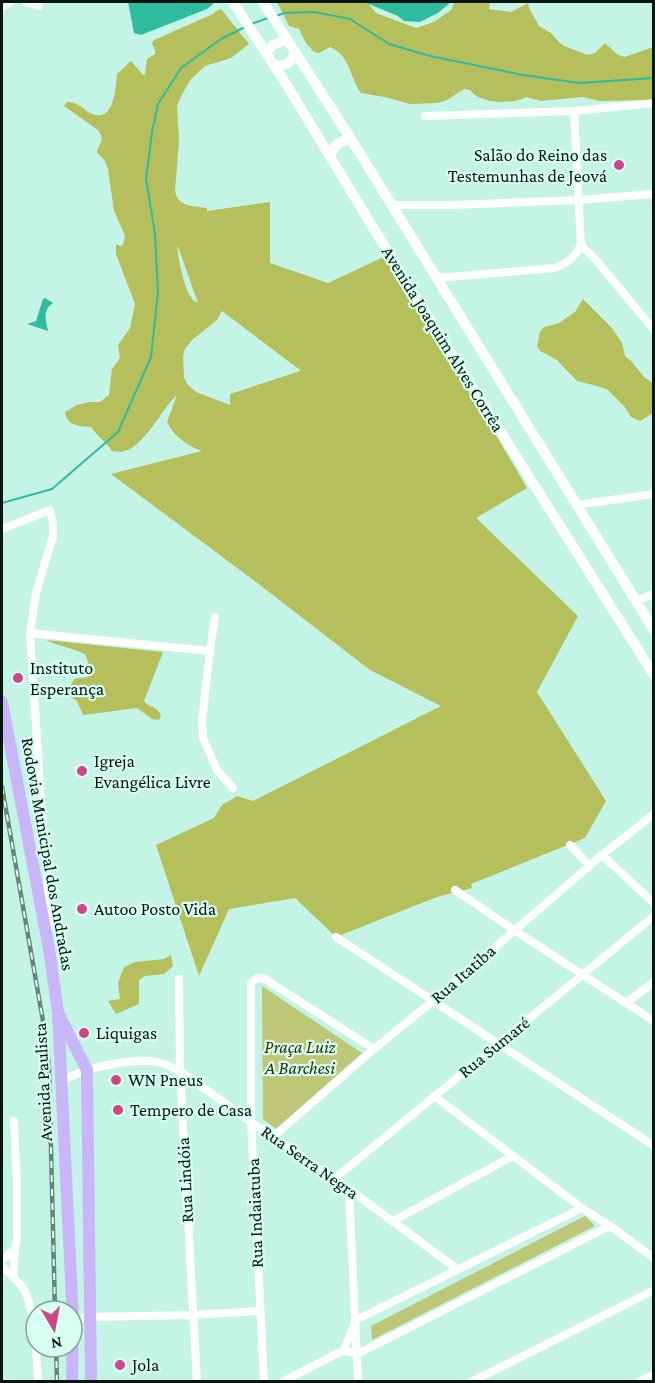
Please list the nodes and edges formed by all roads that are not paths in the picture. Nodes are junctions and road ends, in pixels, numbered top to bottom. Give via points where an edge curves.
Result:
1 (11, 2) edge
2 (26, 2) edge
3 (233, 2) edge
4 (265, 4) edge
5 (39, 6) dead end
6 (2, 7) edge
7 (287, 39) junction
8 (295, 51) junction
9 (266, 52) junction
10 (275, 65) junction
11 (654, 103) edge
12 (574, 111) junction
13 (425, 116) dead end
14 (351, 139) junction
15 (330, 154) junction
16 (654, 194) edge
17 (579, 200) junction
18 (391, 206) junction
19 (581, 246) junction
20 (437, 278) junction
21 (654, 330) edge
22 (654, 494) edge
23 (576, 505) junction
24 (2, 529) edge
25 (654, 594) edge
26 (635, 601) junction
27 (215, 617) dead end
28 (654, 630) edge
29 (30, 633) junction
30 (210, 651) junction
31 (654, 675) edge
32 (2, 702) edge
33 (233, 788) dead end
34 (654, 814) edge
35 (570, 845) dead end
36 (602, 855) junction
37 (590, 866) junction
38 (456, 890) dead end
39 (654, 903) edge
40 (654, 916) edge
41 (514, 930) junction
42 (336, 937) dead end
43 (49, 950) junction
44 (582, 975) junction
45 (179, 979) dead end
46 (654, 982) edge
47 (433, 1001) junction
48 (626, 1004) junction
49 (57, 1012) junction
50 (654, 1021) edge
51 (498, 1044) junction
52 (374, 1049) junction
53 (87, 1070) junction
54 (180, 1071) junction
55 (61, 1082) junction
56 (434, 1096) junction
57 (14, 1120) dead end
58 (251, 1122) junction
59 (274, 1136) junction
60 (654, 1146) edge
61 (513, 1156) junction
62 (334, 1179) junction
63 (349, 1189) junction
64 (582, 1208) junction
65 (393, 1221) junction
66 (610, 1226) junction
67 (15, 1249) junction
68 (654, 1258) edge
69 (2, 1260) edge
70 (2, 1266) edge
71 (457, 1269) junction
72 (13, 1277) junction
73 (654, 1290) edge
74 (27, 1299) edge
75 (72, 1299) edge
76 (260, 1311) junction
77 (192, 1315) junction
78 (90, 1317) junction
79 (84, 1318) edge
80 (356, 1320) junction
81 (344, 1350) junction
82 (357, 1354) junction
83 (37, 1359) edge
84 (72, 1359) edge
85 (654, 1374) edge
86 (38, 1382) edge
87 (72, 1382) edge
88 (91, 1382) edge
89 (197, 1382) edge
90 (264, 1382) edge
91 (282, 1382) edge
92 (358, 1382) edge
93 (471, 1382) edge
94 (639, 1382) edge

1 - 6 street
2 - 5 street
3 - 9 main road, Avenida Joaquim Alves Corrêa
4 - 7 main road, Avenida Joaquim Alves Corrêa
7 - 8 main road, Avenida Joaquim Alves Corrêa
7 - 9 main road
8 - 10 main road via 288,63
8 - 14 main road, Avenida Joaquim Alves Corrêa
9 - 10 main road, Avenida Joaquim Alves Corrêa
10 - 15 main road, Avenida Joaquim Alves Corrêa
11 - 12 street
12 - 13 street
12 - 17 street
14 - 15 main road via 336,145
14 - 18 main road, Avenida Joaquim Alves Corrêa
15 - 31 main road, Avenida Joaquim Alves Corrêa
16 - 17 street
17 - 18 street
17 - 19 street
18 - 20 main road, Avenida Joaquim Alves Corrêa
19 - 20 street via 570,260 554,268
19 - 21 street
20 - 23 main road, Avenida Joaquim Alves Corrêa
22 - 23 street
23 - 26 main road, Avenida Joaquim Alves Corrêa
24 - 29 street via 50,510 53,536 36,593
25 - 26 street
26 - 28 main road, Avenida Joaquim Alves Corrêa
27 - 30 street
29 - 30 street
29 - 43 street
30 - 33 street via 203,738 217,770
32 - 43 main road, Rodovia Municipal dos Andradas
34 - 36 street, Rua Itatiba
35 - 37 street
36 - 37 street, Rua Itatiba
36 - 39 street
37 - 41 street, Rua Itatiba
38 - 41 street
40 - 44 street, Rua Sumaré
41 - 44 street
41 - 47 street, Rua Itatiba
42 - 47 street
43 - 49 main road, Rodovia Municipal dos Andradas
44 - 48 street
44 - 51 street, Rua Sumaré
45 - 54 street, Rua Lindóia
46 - 48 street
47 - 51 street
47 - 52 street, Rua Itatiba
48 - 50 street
49 - 53 main road, Avenida Paulista
49 - 55 main road, Avenida Paulista
51 - 56 street, Rua Sumaré
51 - 60 street
52 - 58 street, Rua Indaiatuba via 265,979 257,978 251,983
52 - 59 street, Rua Itatiba
53 - 54 street, Rua Serra Negra via 155,1061
53 - 55 street, Rua Serra Negra
53 - 78 main road, Avenida Paulista
54 - 58 street, Rua Serra Negra
54 - 77 street, Rua Lindóia
55 - 75 main road, Avenida Paulista
56 - 61 street
56 - 62 street, Rua Sumaré
57 - 67 street
58 - 59 street, Rua Serra Negra
58 - 76 street, Rua Indaiatuba
59 - 62 street, Rua Serra Negra
61 - 64 street
61 - 65 street
62 - 63 street, Rua Serra Negra
63 - 65 street, Rua Serra Negra
63 - 80 street
64 - 66 street
64 - 71 street
65 - 71 street, Rua Serra Negra
66 - 68 street
66 - 82 street
67 - 69 street
67 - 72 street
70 - 72 street
71 - 80 street
72 - 74 street
73 - 93 street
76 - 77 street
76 - 90 street, Rua Indaiatuba
77 - 78 street
77 - 89 street, Rua Lindóia
78 - 79 street
78 - 88 main road, Avenida Paulista
80 - 81 street
80 - 82 street
81 - 82 street
81 - 91 street
82 - 92 street
83 - 86 street
84 - 87 main road, Avenida Paulista
85 - 94 street

